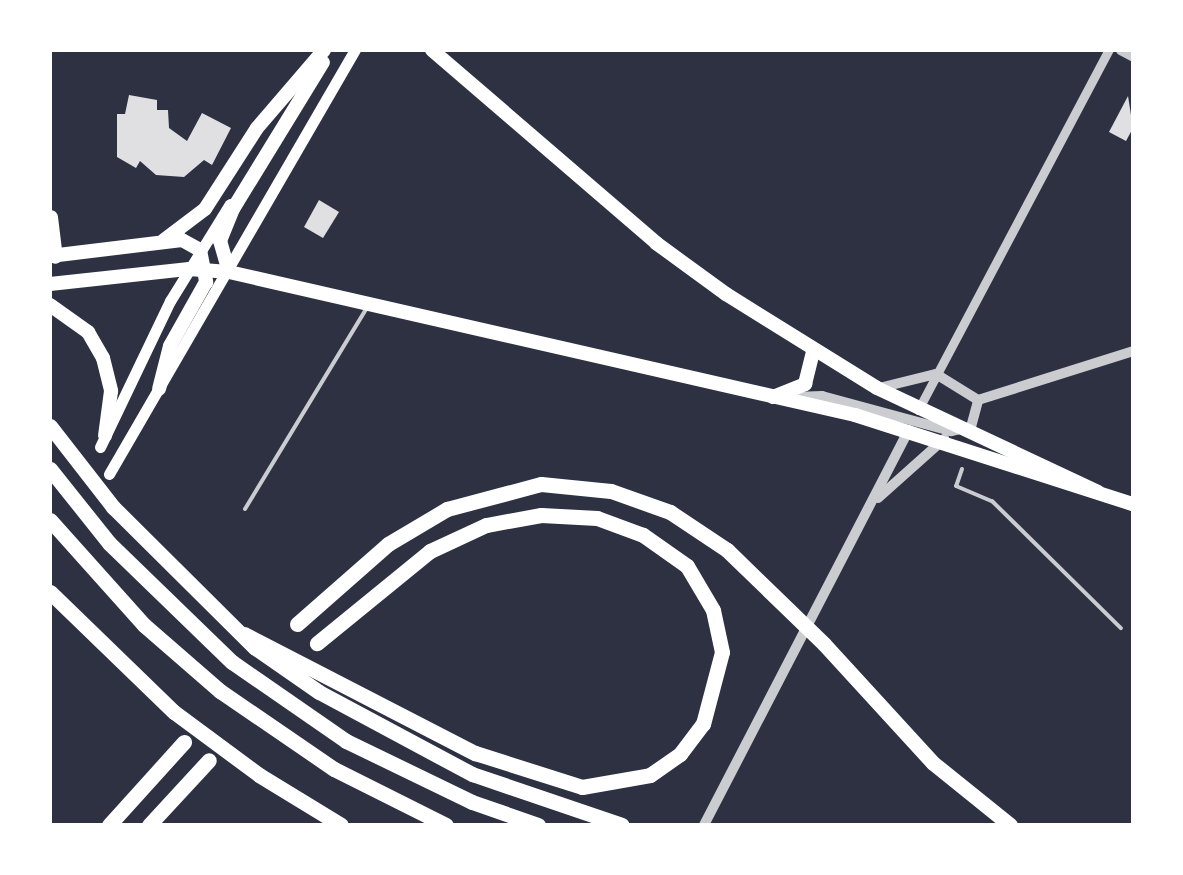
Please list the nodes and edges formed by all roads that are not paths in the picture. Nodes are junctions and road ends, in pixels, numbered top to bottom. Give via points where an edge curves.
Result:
1 (356, 50) edge
2 (432, 50) edge
3 (1108, 50) edge
4 (1120, 50) edge
5 (326, 53) edge
6 (1133, 57) edge
7 (50, 216) edge
8 (159, 244) junction
9 (200, 250) junction
10 (52, 260) edge
11 (226, 267) junction
12 (189, 269) junction
13 (206, 270) junction
14 (50, 284) edge
15 (50, 304) edge
16 (368, 305) junction
17 (813, 351) junction
18 (1133, 351) edge
19 (936, 374) junction
20 (877, 388) junction
21 (160, 389) junction
22 (772, 398) junction
23 (978, 400) junction
24 (943, 416) junction
25 (914, 418) junction
26 (50, 426) edge
27 (970, 427) junction
28 (946, 437) junction
29 (103, 441) joint
30 (968, 452) junction
31 (962, 469) dead end
32 (50, 470) edge
33 (109, 474) dead end
34 (1098, 492) junction
35 (874, 502) junction
36 (1133, 504) edge
37 (244, 509) dead end
38 (50, 520) edge
39 (50, 592) edge
40 (297, 624) dead end
41 (1121, 628) dead end
42 (244, 634) junction
43 (318, 643) dead end
44 (184, 742) dead end
45 (209, 760) dead end
46 (109, 825) edge
47 (149, 825) edge
48 (341, 825) edge
49 (446, 825) edge
50 (538, 825) edge
51 (622, 825) edge
52 (704, 825) edge
53 (1010, 825) edge

1 - 11 main road
2 - 17 main road via 656,243
3 - 19 street
4 - 6 street
5 - 8 main road via 257,128 205,209
5 - 9 main road
5 - 11 main road via 233,208 220,240
7 - 10 highway
8 - 9 main road via 182,240
8 - 10 main road
9 - 12 main road
9 - 13 main road
11 - 13 main road
11 - 16 main road
11 - 21 main road
12 - 13 main road
12 - 14 main road
12 - 29 main road
13 - 21 main road via 206,282 170,346
15 - 29 main road via 88,332 104,358 111,391
16 - 22 main road
16 - 37 lane
17 - 20 main road
17 - 22 main road via 804,384
18 - 23 street
19 - 20 street
19 - 23 street
19 - 25 street
20 - 25 main road
21 - 33 main road
22 - 25 main road
23 - 27 street
24 - 25 main road
24 - 27 main road
24 - 28 street
25 - 28 main road
25 - 35 street
26 - 42 highway via 113,508
27 - 28 street
27 - 30 street
27 - 34 main road
28 - 30 main road
28 - 35 street
30 - 34 main road
31 - 41 lane via 956,486 992,501
32 - 50 highway via 109,543 232,662 346,741 472,802
34 - 36 main road
35 - 52 street
38 - 49 highway via 144,625 220,691 334,769
39 - 48 highway via 174,712 258,775
40 - 53 highway via 388,544 447,509 542,484 611,490 670,512 727,550 932,763
42 - 43 highway via 476,753 582,787 650,775 680,754 703,724 722,652 713,610 687,566 643,535 597,518 541,515 486,525 430,551
42 - 51 highway via 390,736 543,802
44 - 46 highway
45 - 47 highway

